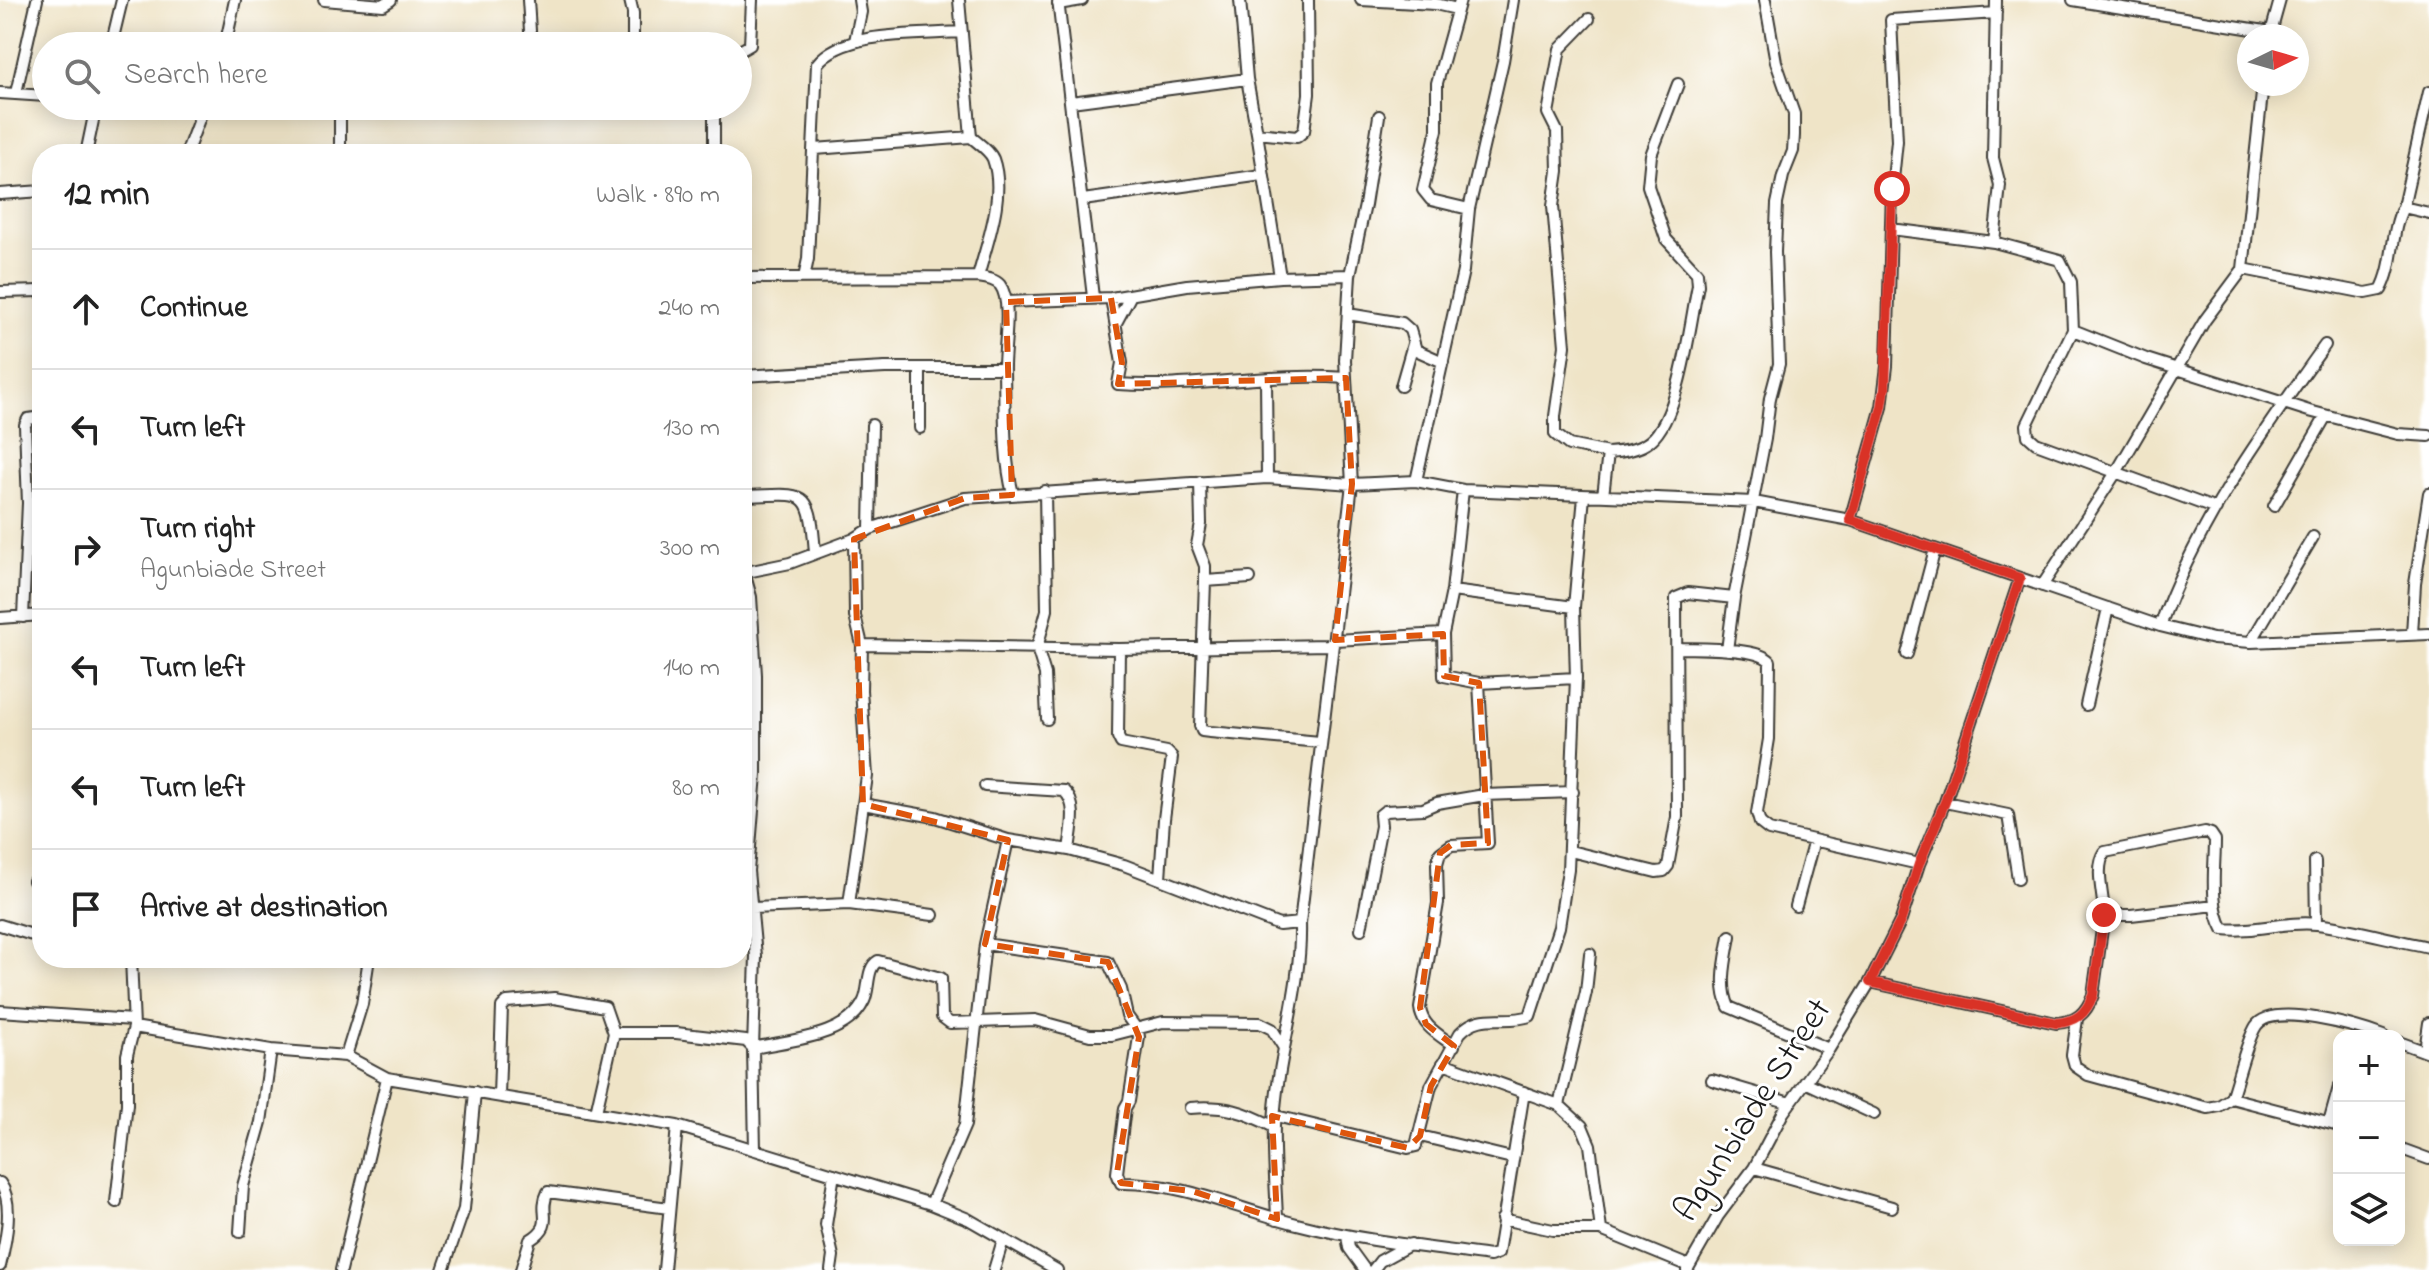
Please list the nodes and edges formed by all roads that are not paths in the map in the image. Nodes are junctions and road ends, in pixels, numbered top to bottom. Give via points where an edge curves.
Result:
1 (37, 0) edge
2 (122, 0) edge
3 (235, 0) edge
4 (324, 0) edge
5 (391, 0) edge
6 (528, 0) edge
7 (630, 0) edge
8 (752, 0) edge
9 (859, 0) edge
10 (959, 0) edge
11 (1082, 0) edge
12 (1240, 0) edge
13 (1308, 0) edge
14 (1361, 0) edge
15 (1513, 0) edge
16 (1765, 0) edge
17 (1996, 0) edge
18 (2073, 0) edge
19 (2280, 0) edge
20 (1058, 2) edge
21 (1458, 4) edge
22 (1996, 13) junction
23 (1589, 19) dead end
24 (2274, 24) edge
25 (2237, 28) edge
26 (114, 32) edge
27 (228, 32) edge
28 (530, 32) edge
29 (633, 32) edge
30 (751, 32) edge
31 (962, 32) junction
32 (855, 41) junction
33 (1247, 79) junction
34 (1678, 84) dead end
35 (2429, 92) edge
36 (0, 93) edge
37 (16, 93) junction
38 (32, 95) edge
39 (2262, 96) edge
40 (1071, 102) junction
41 (1379, 116) dead end
42 (93, 120) edge
43 (199, 120) edge
44 (340, 120) edge
45 (714, 120) edge
46 (1257, 133) junction
47 (971, 137) junction
48 (88, 144) edge
49 (190, 144) edge
50 (340, 144) edge
51 (714, 144) edge
52 (815, 149) junction
53 (1262, 175) junction
54 (32, 192) edge
55 (0, 194) edge
56 (1083, 200) junction
57 (2403, 207) junction
58 (1469, 209) junction
59 (2429, 213) edge
60 (1891, 229) junction
61 (1994, 242) junction
62 (2243, 269) junction
63 (1350, 275) junction
64 (978, 277) junction
65 (1280, 277) junction
66 (752, 278) edge
67 (804, 278) junction
68 (32, 291) edge
69 (0, 292) edge
70 (1131, 295) junction
71 (1093, 297) junction
72 (1111, 298) junction
73 (1006, 302) junction
74 (1348, 314) junction
75 (1116, 323) junction
76 (2073, 330) junction
77 (1413, 344) junction
78 (2325, 345) dead end
79 (1443, 362) junction
80 (920, 368) junction
81 (1004, 368) junction
82 (2177, 369) junction
83 (752, 376) edge
84 (1346, 378) junction
85 (1266, 380) junction
86 (1401, 386) dead end
87 (2284, 402) junction
88 (2326, 416) junction
89 (32, 418) edge
90 (872, 425) dead end
91 (920, 428) dead end
92 (2429, 436) edge
93 (1608, 453) junction
94 (2117, 471) junction
95 (1267, 478) junction
96 (1416, 481) junction
97 (1200, 482) junction
98 (1352, 484) junction
99 (1463, 490) junction
100 (1045, 491) junction
101 (2429, 493) edge
102 (1013, 494) junction
103 (752, 496) edge
104 (1584, 496) junction
105 (1603, 496) junction
106 (1754, 502) junction
107 (28, 503) junction
108 (32, 503) edge
109 (2274, 506) dead end
110 (2216, 509) junction
111 (1850, 520) junction
112 (870, 529) junction
113 (2313, 537) dead end
114 (854, 539) junction
115 (1935, 549) junction
116 (815, 553) junction
117 (752, 571) edge
118 (1250, 578) dead end
119 (2020, 578) junction
120 (1205, 581) junction
121 (2042, 586) junction
122 (1452, 591) junction
123 (1734, 598) junction
124 (1574, 607) junction
125 (2108, 608) junction
126 (752, 613) edge
127 (32, 616) edge
128 (23, 617) junction
129 (0, 618) edge
130 (2160, 626) junction
131 (1443, 634) junction
132 (2412, 634) junction
133 (2429, 634) edge
134 (1335, 640) junction
135 (2251, 642) junction
136 (862, 645) junction
137 (1201, 647) junction
138 (1037, 648) junction
139 (1678, 648) junction
140 (1119, 649) junction
141 (1727, 650) junction
142 (1907, 654) dead end
143 (752, 675) edge
144 (756, 675) junction
145 (1576, 678) junction
146 (1479, 683) junction
147 (2086, 705) dead end
148 (1047, 719) dead end
149 (1320, 742) junction
150 (752, 774) edge
151 (756, 774) junction
152 (985, 786) dead end
153 (1573, 792) junction
154 (1484, 795) junction
155 (1945, 802) junction
156 (863, 804) junction
157 (752, 809) edge
158 (1008, 840) junction
159 (1814, 840) junction
160 (1069, 850) junction
161 (1570, 851) junction
162 (2315, 861) dead end
163 (1919, 864) junction
164 (1160, 878) junction
165 (2018, 879) dead end
166 (849, 904) junction
167 (2215, 905) junction
168 (1796, 906) dead end
169 (752, 908) joint
170 (933, 915) dead end
171 (2104, 915) junction
172 (1300, 923) junction
173 (2316, 924) junction
174 (0, 925) edge
175 (1361, 929) dead end
176 (32, 935) edge
177 (1730, 936) dead end
178 (985, 944) junction
179 (2429, 947) edge
180 (1590, 954) dead end
181 (131, 968) edge
182 (367, 968) edge
183 (1870, 982) junction
184 (0, 1011) edge
185 (2077, 1019) junction
186 (977, 1023) junction
187 (2429, 1023) edge
188 (134, 1024) junction
189 (2350, 1030) edge
190 (1138, 1031) junction
191 (614, 1033) junction
192 (2405, 1044) edge
193 (1454, 1046) junction
194 (753, 1048) junction
195 (1284, 1048) junction
196 (1829, 1049) junction
197 (271, 1050) junction
198 (2427, 1052) edge
199 (346, 1056) junction
200 (1443, 1063) junction
201 (387, 1078) junction
202 (1712, 1080) dead end
203 (1805, 1082) junction
204 (475, 1092) junction
205 (1524, 1092) junction
206 (499, 1096) junction
207 (2231, 1098) junction
208 (1790, 1103) junction
209 (1559, 1105) junction
210 (1190, 1108) dead end
211 (596, 1112) junction
212 (1874, 1114) dead end
213 (1275, 1122) junction
214 (2333, 1125) edge
215 (677, 1126) junction
216 (1420, 1136) junction
217 (755, 1150) junction
218 (2405, 1150) edge
219 (1512, 1158) junction
220 (2429, 1159) edge
221 (1754, 1168) junction
222 (834, 1174) junction
223 (0, 1183) edge
224 (116, 1202) dead end
225 (931, 1204) junction
226 (1892, 1207) dead end
227 (669, 1208) junction
228 (1277, 1219) junction
229 (1502, 1219) junction
230 (1601, 1230) junction
231 (240, 1232) dead end
232 (1347, 1236) junction
233 (1003, 1240) junction
234 (1411, 1244) junction
235 (0, 1266) edge
236 (1688, 1268) edge
237 (341, 1270) edge
238 (443, 1270) edge
239 (521, 1270) edge
240 (664, 1270) edge
241 (831, 1270) edge
242 (994, 1270) edge
243 (1057, 1270) edge
244 (1365, 1270) edge
245 (1373, 1270) edge

1 - 37 street
2 - 26 street
3 - 27 street
4 - 5 street via 383,5
6 - 28 street
7 - 29 street
8 - 30 street
9 - 32 street
10 - 31 street
11 - 20 street
12 - 33 street
13 - 46 street via 1304,131 1297,137
14 - 21 street
15 - 58 street
16 - 106 street via 1776,62 1794,114 1794,135 1777,204 1779,364
17 - 22 street
18 - 25 street
19 - 24 street
20 - 40 street
21 - 58 street via 1437,83 1437,130 1423,190 1431,200
22 - 60 street via 1891,20 1897,141
22 - 61 street via 1993,158 2000,185
23 - 93 street via 1560,49 1548,113 1557,131 1553,206 1565,346 1555,434 1569,445
31 - 32 street
31 - 47 street
32 - 52 street via 832,49 817,64
33 - 40 street
33 - 46 street
34 - 93 street via 1651,155 1648,186 1666,239 1697,273 1698,285 1672,410 1650,441
35 - 57 street
36 - 37 street
37 - 38 street
39 - 62 street
40 - 56 street
41 - 63 street
42 - 48 street
43 - 49 street
44 - 50 street
45 - 51 street
46 - 53 street
47 - 52 street
47 - 64 street via 992,156 997,183
52 - 67 street
53 - 56 street
53 - 65 street
54 - 55 street
56 - 71 street
57 - 59 street
57 - 62 street via 2381,290 2366,293
58 - 79 street via 1463,271
60 - 61 street
60 - 111 street via 1885,388
61 - 76 street via 2060,260 2071,282
62 - 82 street
63 - 65 street
63 - 74 street
64 - 67 street
64 - 73 street via 1000,285
65 - 70 street
66 - 67 street
68 - 69 street
70 - 72 street
70 - 75 street
71 - 72 street
71 - 73 street
72 - 75 street
73 - 81 street
74 - 77 street via 1402,323
74 - 84 street
75 - 85 street via 1122,363 1118,384
76 - 82 street
76 - 94 street via 2027,425 2028,436
77 - 79 street
77 - 86 street
78 - 87 street
79 - 96 street
80 - 81 street
80 - 83 street
80 - 91 street
81 - 102 street
82 - 87 street
82 - 94 street
84 - 85 street
84 - 98 street
85 - 95 street
87 - 88 street
87 - 110 street
88 - 92 street
88 - 109 street
89 - 107 street via 25,425
90 - 112 street
93 - 105 street
94 - 110 street
94 - 121 street
95 - 97 street
95 - 98 street
96 - 98 street
96 - 99 street
97 - 100 street
97 - 120 street via 1197,545
98 - 134 street
99 - 104 street
99 - 122 street
100 - 102 street
100 - 138 street via 1047,610
101 - 132 street
102 - 112 street via 965,498
103 - 116 street via 798,495 809,504
104 - 105 street
104 - 124 street
105 - 106 street
106 - 111 street
106 - 123 street
107 - 108 street
107 - 128 street
110 - 130 street via 2176,581
111 - 115 street
112 - 114 street
113 - 135 street
114 - 116 street
114 - 136 street via 855,616
115 - 119 street
115 - 142 street
116 - 117 street
118 - 120 street
119 - 121 street
119 - 155 street, Agunbiade Street
120 - 137 street
121 - 125 street
122 - 124 street
122 - 131 street
123 - 139 street via 1679,595
123 - 141 street
124 - 145 street
125 - 130 street
125 - 147 street
126 - 144 street
127 - 128 street
128 - 129 street
130 - 135 street
131 - 134 street
131 - 146 street via 1444,676
132 - 133 street
132 - 135 street
134 - 137 street via 1328,645
134 - 149 street
136 - 138 street
136 - 156 street via 867,776
137 - 140 street
137 - 149 street via 1202,731
138 - 140 street
138 - 148 street via 1045,674
139 - 141 street
139 - 161 street via 1677,817 1668,866 1656,872
140 - 164 street via 1118,737 1121,743 1172,757
141 - 159 street via 1765,656 1772,669 1760,823
143 - 144 street
144 - 151 street
145 - 146 street
145 - 153 street
146 - 154 street
149 - 172 street
150 - 151 street
151 - 157 street
152 - 160 street via 1064,791 1073,805
153 - 154 street
153 - 161 street
154 - 175 street via 1380,815
154 - 193 street via 1488,843 1451,845 1440,853 1437,864 1438,903 1421,1019
155 - 163 street, Agunbiade Street
155 - 165 street via 2008,815
156 - 158 street via 935,817
156 - 166 street
158 - 160 street
158 - 178 street
159 - 163 street
159 - 168 street
160 - 164 street
161 - 193 street via 1559,927 1530,1016 1483,1019 1467,1026
162 - 173 street
163 - 183 street, Agunbiade Street via 1901,920
164 - 172 street via 1279,925
166 - 169 street
166 - 170 street
167 - 171 street
167 - 171 street via 2215,840 2205,832 2105,852 2100,860
167 - 173 street via 2223,929
169 - 194 street
171 - 185 street via 2093,995
172 - 195 street via 1301,950
173 - 179 street
174 - 176 street
177 - 196 street via 1724,974 1729,1007
178 - 186 street
178 - 190 street via 1108,962 1127,1016
180 - 209 street
181 - 188 street
182 - 199 street
183 - 185 street via 2056,1023
183 - 196 street, Agunbiade Street
184 - 188 street
185 - 207 street via 2072,1055 2075,1066 2088,1075 2208,1108
186 - 190 street via 1035,1020 1090,1035
186 - 194 street via 945,1021 941,978 878,961 866,998 848,1021
186 - 225 street via 965,1125
187 - 198 street
188 - 197 street
188 - 224 street
189 - 207 street via 2284,1014 2269,1016 2257,1025
190 - 195 street via 1163,1022 1260,1023 1272,1029
190 - 228 street via 1117,1173 1121,1183 1192,1191
191 - 194 street via 676,1033 746,1041
191 - 206 street via 605,1007 554,998 507,1002 502,1007
191 - 211 street
192 - 198 street
193 - 200 street
194 - 217 street
195 - 213 street
196 - 203 street, Agunbiade Street
197 - 199 street
197 - 231 street via 261,1122 243,1186
199 - 201 street
200 - 205 street
200 - 216 street via 1431,1086
201 - 204 street
201 - 237 street
202 - 208 street
203 - 208 street, Agunbiade Street
203 - 212 street
204 - 206 street
204 - 238 street via 464,1209
205 - 209 street
205 - 219 street
206 - 211 street
207 - 214 street
208 - 221 street, Agunbiade Street
209 - 230 street via 1587,1134
210 - 213 street via 1234,1109
211 - 215 street
213 - 216 street via 1408,1148 1416,1146
213 - 228 street
215 - 217 street
215 - 227 street
216 - 219 street
217 - 222 street
218 - 220 street
219 - 229 street
221 - 226 street
221 - 236 street, Agunbiade Street
222 - 225 street
222 - 241 street via 826,1225
223 - 235 street via 5,1189 8,1234
225 - 233 street
227 - 239 street via 548,1192 546,1226 530,1240
227 - 240 street
228 - 232 street
229 - 230 street via 1553,1230
229 - 234 street via 1498,1253 1490,1256
230 - 236 street
232 - 234 street
232 - 244 street
233 - 242 street
233 - 243 street
234 - 245 street

